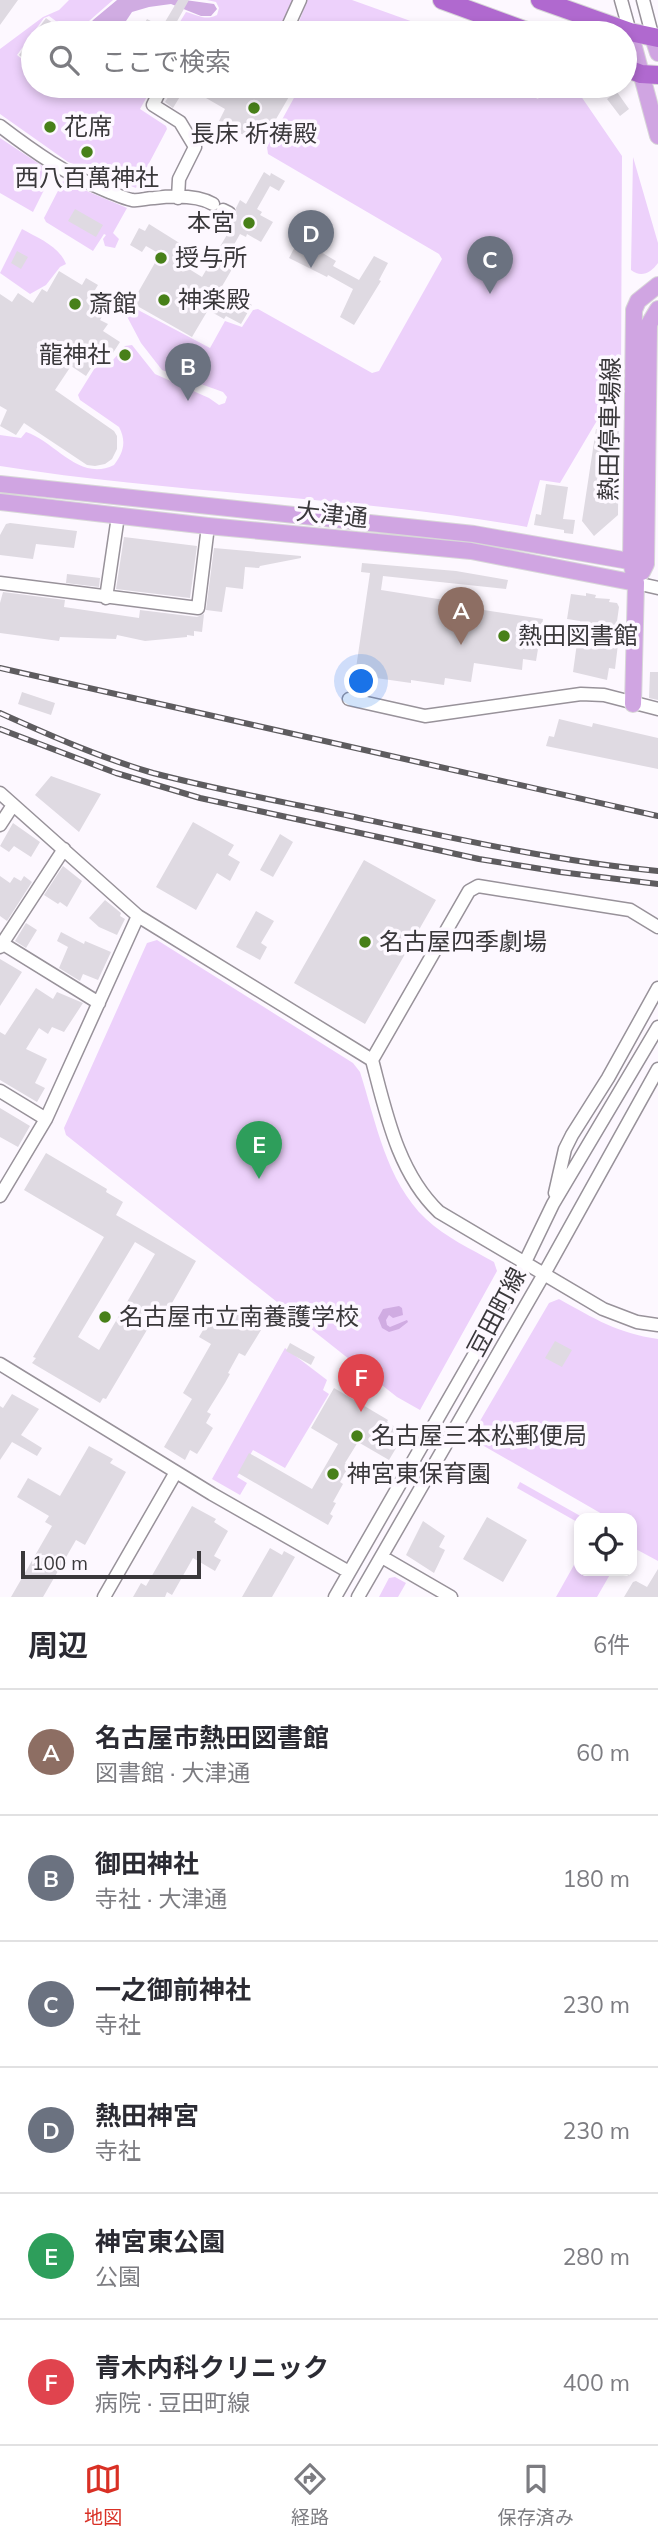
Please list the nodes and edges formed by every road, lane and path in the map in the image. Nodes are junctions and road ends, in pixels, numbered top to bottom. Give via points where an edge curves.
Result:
1 (300, 0) edge
2 (442, 0) edge
3 (540, 0) edge
4 (621, 0) edge
5 (643, 0) edge
6 (290, 21) edge
7 (499, 21) edge
8 (599, 21) edge
9 (627, 21) edge
10 (637, 35) edge
11 (656, 43) edge
12 (641, 72) edge
13 (156, 98) edge
14 (0, 126) edge
15 (658, 136) edge
16 (178, 198) junction
17 (222, 209) dead end
18 (658, 285) edge
19 (658, 309) edge
20 (1, 488) edge
21 (0, 502) edge
22 (118, 516) junction
23 (208, 526) junction
24 (645, 564) edge
25 (0, 583) edge
26 (636, 583) junction
27 (658, 588) edge
28 (106, 598) junction
29 (349, 699) dead end
30 (633, 704) junction
31 (658, 709) edge
32 (0, 793) edge
33 (13, 805) junction
34 (0, 825) edge
35 (64, 849) junction
36 (138, 916) junction
37 (658, 927) edge
38 (1, 945) edge
39 (658, 988) edge
40 (99, 1003) junction
41 (656, 1031) edge
42 (372, 1060) junction
43 (658, 1069) edge
44 (0, 1091) edge
45 (46, 1119) junction
46 (0, 1196) edge
47 (553, 1204) junction
48 (524, 1263) junction
49 (544, 1274) junction
50 (658, 1325) edge
51 (0, 1364) edge
52 (176, 1472) junction
53 (382, 1557) junction
54 (349, 1572) junction
55 (104, 1597) edge
56 (335, 1597) edge
57 (358, 1597) edge
58 (451, 1597) edge

1 - 6 street
2 - 7 highway
3 - 8 highway
4 - 9 street
5 - 11 street
10 - 11 highway
12 - 15 main road
13 - 16 street via 153,105 180,122 195,147 179,179
14 - 16 street via 83,182 136,201
16 - 17 street via 205,200
18 - 24 main road, 熱田停車場線 via 634,310
19 - 24 main road, 熱田停車場線 via 649,324
20 - 24 main road, 大津通 via 474,534
21 - 22 main road, 大津通
22 - 23 main road, 大津通
22 - 28 street
23 - 26 main road, 大津通 via 471,551
23 - 28 street via 198,608
24 - 26 main road, 熱田停車場線
25 - 28 street
26 - 27 street, 大津通
26 - 30 main road, 熱田停車場線
29 - 30 street via 425,716 581,694
30 - 31 street
32 - 33 street
33 - 34 street
33 - 35 street
35 - 36 street
35 - 38 street
36 - 40 street
36 - 42 street
37 - 42 street via 630,910 478,886 469,891
38 - 40 street
39 - 47 street via 565,1149
40 - 45 street
41 - 47 street, 豆田町線
42 - 48 street via 404,1164 424,1198 452,1221
43 - 49 street, 豆田町線
44 - 45 street
45 - 46 street
47 - 48 street, 豆田町線
48 - 49 street
48 - 54 street, 豆田町線
49 - 50 street via 603,1309
49 - 53 street, 豆田町線
51 - 52 street
52 - 54 street
52 - 55 street
53 - 57 street, 豆田町線
53 - 58 street
54 - 56 street, 豆田町線

